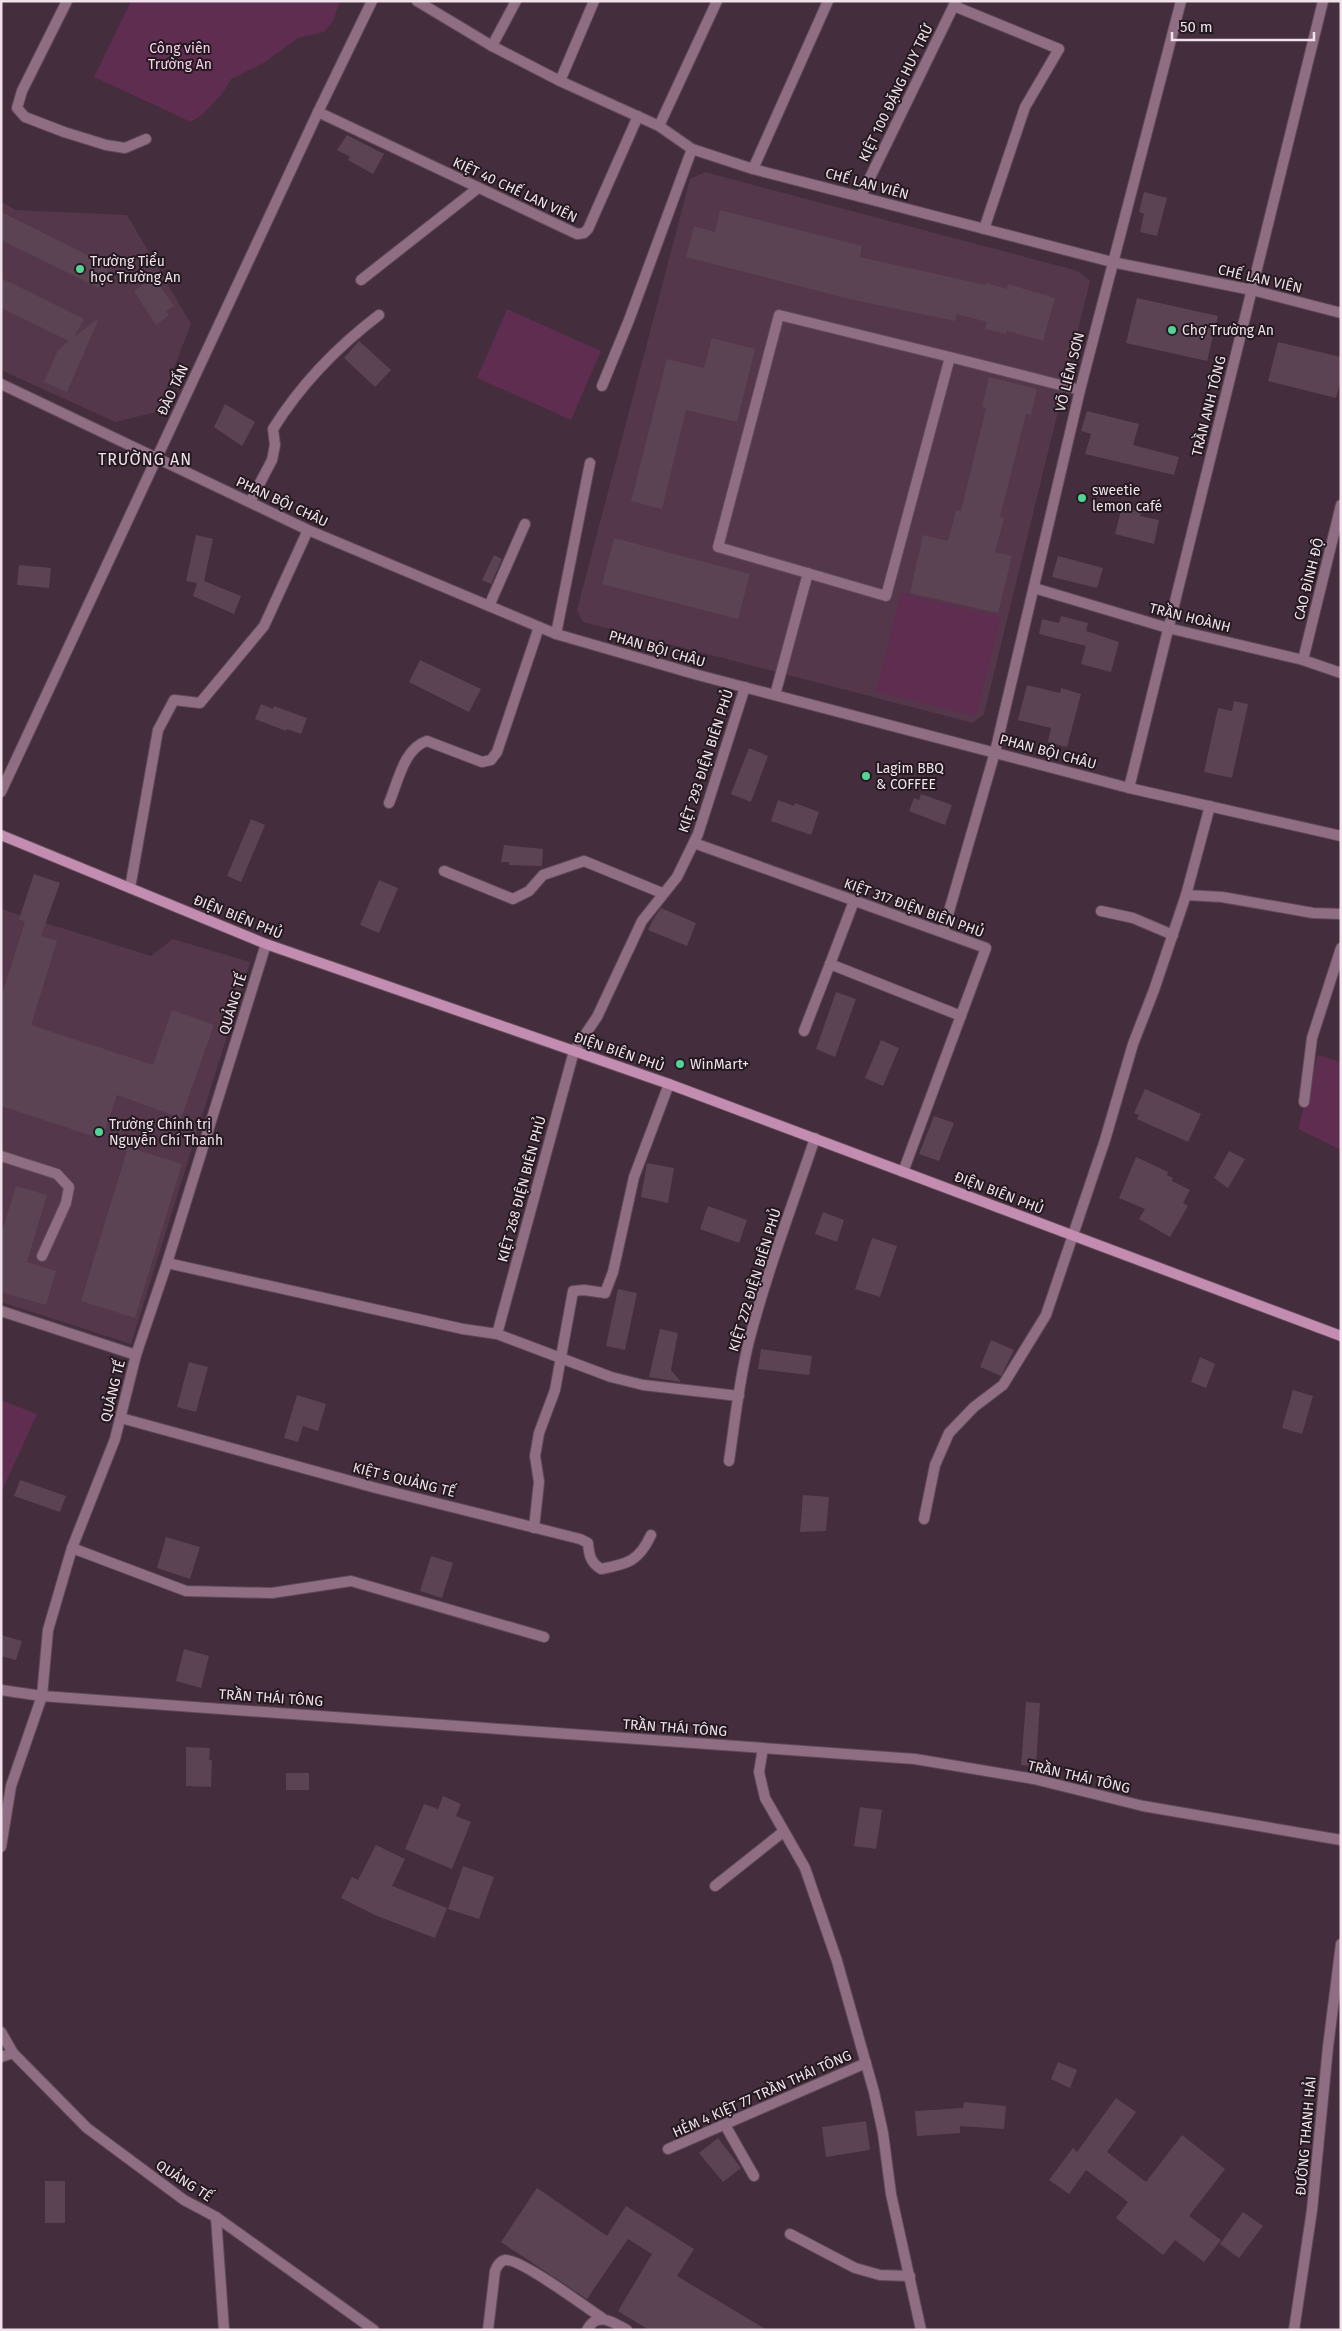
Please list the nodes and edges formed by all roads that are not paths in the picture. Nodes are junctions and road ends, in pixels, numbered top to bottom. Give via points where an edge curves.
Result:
1 (67, 1) edge
2 (372, 1) edge
3 (416, 1) edge
4 (516, 1) edge
5 (594, 1) edge
6 (717, 1) edge
7 (828, 1) edge
8 (1181, 1) edge
9 (1323, 1) edge
10 (955, 3) edge
11 (492, 46) junction
12 (560, 81) junction
13 (318, 112) junction
14 (638, 116) junction
15 (659, 126) junction
16 (146, 139) dead end
17 (692, 149) junction
18 (753, 168) junction
19 (478, 188) junction
20 (861, 196) junction
21 (984, 229) junction
22 (1112, 262) junction
23 (361, 280) dead end
24 (1252, 290) junction
25 (1341, 313) edge
26 (379, 315) dead end
27 (950, 357) junction
28 (1, 384) edge
29 (602, 386) dead end
30 (1080, 390) junction
31 (157, 458) junction
32 (590, 463) dead end
33 (250, 502) junction
34 (1341, 505) edge
35 (525, 524) dead end
36 (308, 530) junction
37 (808, 573) junction
38 (1034, 588) junction
39 (489, 606) junction
40 (539, 627) junction
41 (1168, 628) junction
42 (556, 634) junction
43 (1303, 660) junction
44 (1341, 673) edge
45 (745, 687) junction
46 (775, 695) junction
47 (995, 752) junction
48 (1129, 788) junction
49 (1, 792) edge
50 (389, 803) dead end
51 (1210, 806) junction
52 (1, 834) edge
53 (1341, 836) edge
54 (694, 843) junction
55 (444, 871) dead end
56 (130, 888) junction
57 (662, 893) junction
58 (1186, 894) junction
59 (854, 900) junction
60 (1101, 911) dead end
61 (1341, 914) edge
62 (943, 932) junction
63 (1173, 934) junction
64 (266, 944) junction
65 (1341, 948) edge
66 (830, 964) junction
67 (960, 1016) junction
68 (804, 1032) dead end
69 (574, 1051) junction
70 (669, 1084) junction
71 (1304, 1102) dead end
72 (815, 1138) junction
73 (1, 1156) edge
74 (903, 1172) junction
75 (1072, 1235) junction
76 (42, 1256) dead end
77 (167, 1263) junction
78 (1, 1311) edge
79 (497, 1334) junction
80 (1341, 1336) edge
81 (136, 1355) junction
82 (561, 1356) junction
83 (739, 1396) junction
84 (121, 1418) junction
85 (729, 1462) dead end
86 (924, 1519) dead end
87 (534, 1528) junction
88 (651, 1535) dead end
89 (72, 1548) junction
90 (544, 1638) dead end
91 (1, 1690) edge
92 (42, 1696) junction
93 (763, 1748) junction
94 (783, 1832) junction
95 (1341, 1840) edge
96 (1, 1847) edge
97 (714, 1886) dead end
98 (1341, 1944) edge
99 (1, 2032) edge
100 (13, 2053) junction
101 (1, 2057) edge
102 (866, 2063) junction
103 (725, 2124) junction
104 (668, 2149) dead end
105 (754, 2176) dead end
106 (216, 2217) junction
107 (790, 2234) dead end
108 (910, 2276) junction
109 (602, 2318) junction
110 (224, 2330) edge
111 (374, 2330) edge
112 (488, 2330) edge
113 (587, 2330) edge
114 (627, 2330) edge
115 (921, 2330) edge
116 (1294, 2330) edge

1 - 16 street via 17,108 25,117 106,145 125,148
2 - 13 street, ĐÀO TẤN
3 - 11 street, CHẾ LAN VIÊN
4 - 11 street
5 - 12 street
6 - 15 street
7 - 18 street
8 - 22 street, VÕ LIÊM SƠN
9 - 24 street, TRẦN ANH TÔNG
10 - 20 street, KIỆT 100 ĐẶNG HUY TRỨ
10 - 21 street via 1059,49 1025,108
11 - 12 street, CHẾ LAN VIÊN
12 - 14 street, CHẾ LAN VIÊN
13 - 19 street, KIỆT 40 CHẾ LAN VIÊN
13 - 31 street, ĐÀO TẤN
14 - 15 street, CHẾ LAN VIÊN
14 - 19 street, KIỆT 40 CHẾ LAN VIÊN via 602,201 584,233 577,234
15 - 17 street, CHẾ LAN VIÊN
17 - 18 street, CHẾ LAN VIÊN
17 - 29 street
18 - 20 street, CHẾ LAN VIÊN
19 - 23 street
20 - 21 street, CHẾ LAN VIÊN
21 - 22 street, CHẾ LAN VIÊN
22 - 24 street, CHẾ LAN VIÊN
22 - 30 street, VÕ LIÊM SƠN
24 - 25 street, CHẾ LAN VIÊN
24 - 41 street, TRẦN ANH TÔNG
26 - 33 street via 324,363 281,416 273,429 275,445 272,460
27 - 30 street
27 - 37 street via 886,596
27 - 37 street via 780,315 718,547
28 - 31 street, PHAN BỘI CHÂU
30 - 38 street, VÕ LIÊM SƠN
31 - 33 street, PHAN BỘI CHÂU
31 - 49 street, ĐÀO TẤN
32 - 42 street
33 - 36 street, PHAN BỘI CHÂU
34 - 43 street, CAO ĐÌNH ĐỘ
35 - 39 street
36 - 39 street, PHAN BỘI CHÂU
36 - 56 street via 264,626 200,703 174,700 158,730
37 - 46 street
38 - 41 street, TRẦN HOÀNH
38 - 47 street, VÕ LIÊM SƠN
39 - 40 street, PHAN BỘI CHÂU
40 - 42 street, PHAN BỘI CHÂU
40 - 50 street via 497,752 491,760 482,762 428,741 419,743 410,752
41 - 43 street, TRẦN HOÀNH
41 - 48 street, TRẦN ANH TÔNG
42 - 45 street, PHAN BỘI CHÂU
43 - 44 street, TRẦN HOÀNH
45 - 46 street, PHAN BỘI CHÂU
45 - 54 street, KIỆT 293 ĐIỆN BIÊN PHỦ
46 - 47 street, PHAN BỘI CHÂU
47 - 48 street, PHAN BỘI CHÂU
47 - 62 street, VÕ LIÊM SƠN
48 - 51 street, PHAN BỘI CHÂU
51 - 53 street, PHAN BỘI CHÂU
51 - 58 street
52 - 56 main road, ĐIỆN BIÊN PHỦ
54 - 57 street, KIỆT 293 ĐIỆN BIÊN PHỦ via 677,877
54 - 59 street, KIỆT 317 ĐIỆN BIÊN PHỦ
55 - 57 street via 513,899 529,891 544,875 584,861
56 - 64 main road, ĐIỆN BIÊN PHỦ
57 - 69 street, KIỆT 293 ĐIỆN BIÊN PHỦ via 642,921 597,1017
58 - 61 street
58 - 63 street
59 - 62 street, KIỆT 317 ĐIỆN BIÊN PHỦ
59 - 66 street
60 - 63 street via 1133,918
62 - 67 street, KIỆT 317 ĐIỆN BIÊN PHỦ via 986,948
63 - 75 street via 1133,1044 1105,1140
64 - 69 main road, ĐIỆN BIÊN PHỦ
64 - 77 street, QUẢNG TẾ
65 - 71 street via 1312,1038
66 - 67 street
66 - 68 street
67 - 74 street, KIỆT 317 ĐIỆN BIÊN PHỦ
69 - 70 main road, ĐIỆN BIÊN PHỦ
69 - 79 street, KIỆT 268 ĐIỆN BIÊN PHỦ
70 - 72 main road, ĐIỆN BIÊN PHỦ
70 - 82 street via 634,1177 613,1272 604,1293 573,1291
72 - 74 main road, ĐIỆN BIÊN PHỦ
72 - 83 street, KIỆT 272 ĐIỆN BIÊN PHỦ via 766,1279
73 - 76 street via 57,1174 68,1187 66,1203
74 - 75 main road, ĐIỆN BIÊN PHỦ
75 - 80 main road, ĐIỆN BIÊN PHỦ
75 - 86 street via 1046,1315 1004,1385 974,1407 949,1433 935,1466
77 - 79 street
77 - 81 street, QUẢNG TẾ
78 - 81 street
79 - 82 street
81 - 84 street, QUẢNG TẾ
82 - 83 street via 611,1377 644,1385
82 - 87 street via 555,1390 535,1456 539,1482
83 - 85 street, KIỆT 272 ĐIỆN BIÊN PHỦ
84 - 87 street, KIỆT 5 QUẢNG TẾ
84 - 89 street, QUẢNG TẾ
87 - 88 street, KIỆT 5 QUẢNG TẾ via 588,1543 589,1557 601,1568 628,1564 640,1554
89 - 90 street via 186,1591 272,1593 351,1581
89 - 92 street, QUẢNG TẾ via 48,1630
91 - 92 street, TRẦN THÁI TÔNG
92 - 93 street, TRẦN THÁI TÔNG
92 - 96 street, QUẢNG TẾ via 10,1786
93 - 94 street via 759,1772 761,1782
93 - 95 street, TRẦN THÁI TÔNG via 915,1759 1034,1780 1143,1806
94 - 97 street
94 - 102 street via 805,1868
98 - 116 street, ĐƯỜNG THANH HẢI via 1312,2210
99 - 100 street, QUẢNG TẾ
100 - 101 street
100 - 106 street, QUẢNG TẾ via 86,2128 184,2200
102 - 103 street, HẺM 4 KIỆT 77 TRẦN THÁI TÔNG
102 - 108 street
103 - 104 street, HẺM 4 KIỆT 77 TRẦN THÁI TÔNG
103 - 105 street
106 - 110 street
106 - 111 street, QUẢNG TẾ
107 - 108 street via 855,2268 880,2275
108 - 115 street
109 - 112 street via 522,2264 505,2260 495,2271
109 - 113 street via 595,2320
109 - 114 street

